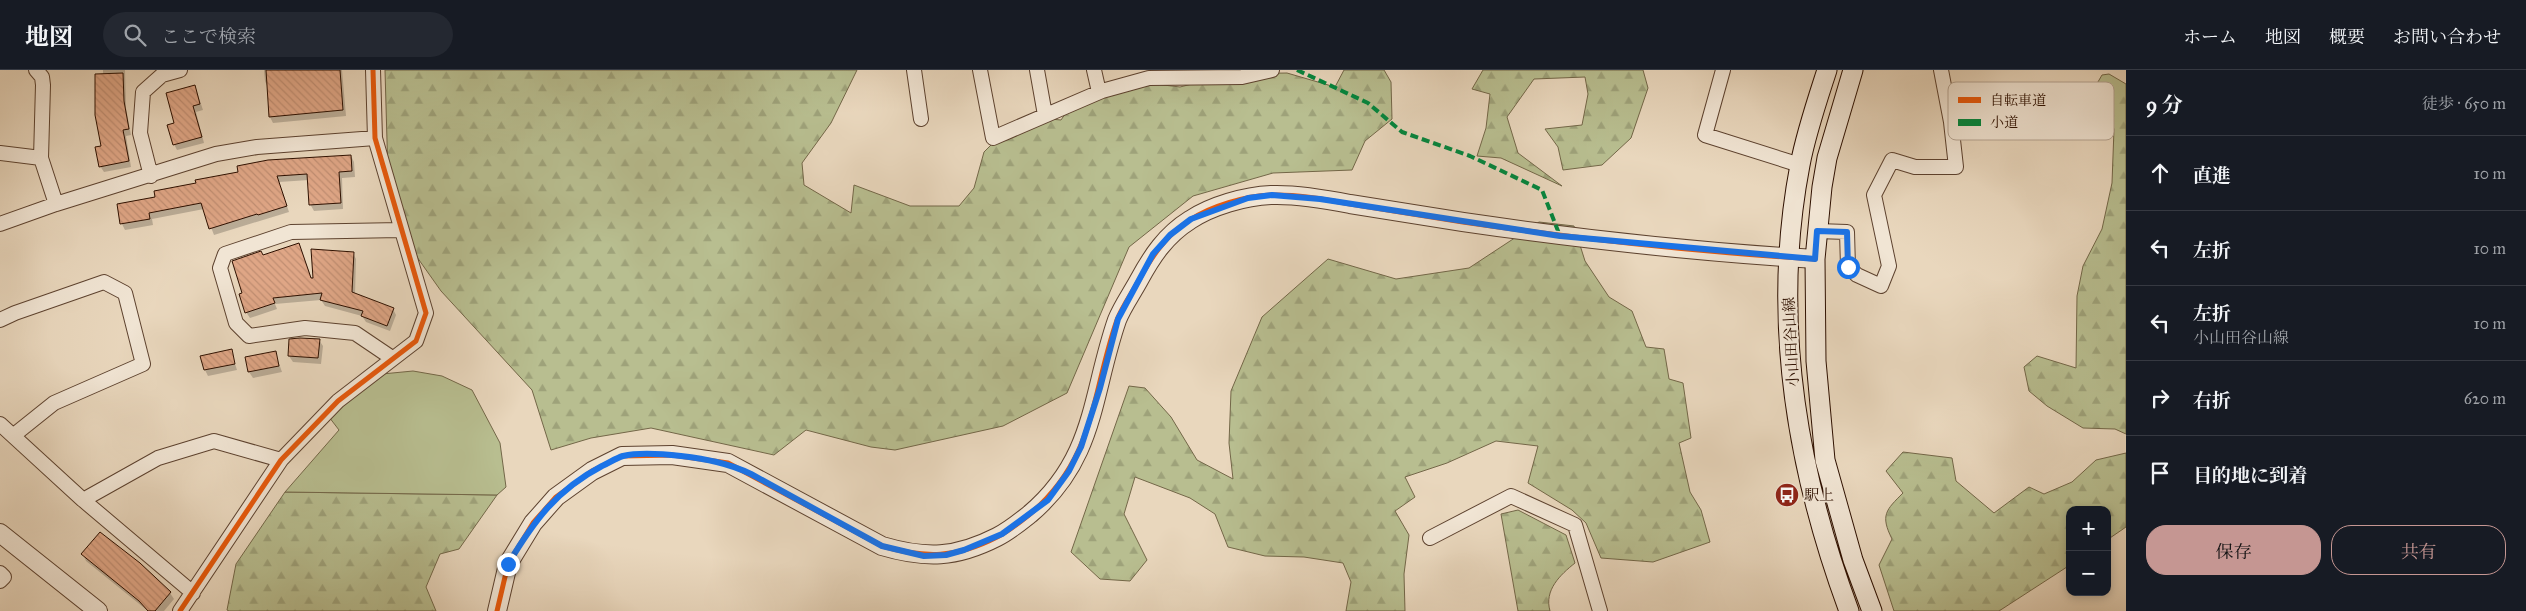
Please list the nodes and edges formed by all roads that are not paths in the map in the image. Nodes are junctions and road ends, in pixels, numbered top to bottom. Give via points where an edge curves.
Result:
1 (36, 70) edge
2 (180, 70) edge
3 (373, 70) edge
4 (914, 70) edge
5 (980, 70) edge
6 (1037, 70) edge
7 (1094, 70) edge
8 (1272, 70) edge
9 (1723, 70) edge
10 (1827, 70) edge
11 (1853, 70) edge
12 (1941, 70) edge
13 (1149, 74) edge
14 (1194, 74) edge
15 (1242, 74) edge
16 (1099, 92) junction
17 (1948, 103) edge
18 (1045, 115) junction
19 (921, 119) dead end
20 (375, 138) junction
21 (1954, 140) edge
22 (0, 153) edge
23 (42, 158) junction
24 (1800, 165) junction
25 (151, 176) junction
26 (56, 204) junction
27 (0, 224) edge
28 (400, 230) junction
29 (1817, 231) junction
30 (1790, 258) junction
31 (1815, 259) junction
32 (0, 320) edge
33 (392, 358) junction
34 (0, 424) edge
35 (14, 435) junction
36 (281, 460) junction
37 (83, 500) junction
38 (0, 534) edge
39 (1430, 538) dead end
40 (0, 574) edge
41 (0, 580) edge
42 (194, 593) junction
43 (98, 611) edge
44 (180, 611) edge
45 (497, 611) edge
46 (1600, 611) edge
47 (1849, 611) edge
48 (1872, 611) edge

1 - 23 street via 42,77 43,86
2 - 25 street via 162,75 143,92 140,133
3 - 20 street
4 - 19 street
5 - 18 street via 993,138
6 - 18 street
7 - 16 street
8 - 15 street
9 - 24 street via 1705,135
10 - 24 main road, 小山田谷山線
11 - 29 main road, 小山田谷山線 via 1827,158
12 - 17 street
13 - 14 street
13 - 16 street
14 - 15 street
16 - 18 street
20 - 25 street via 257,147 216,154
20 - 28 street
21 - 29 street via 1956,166 1915,166 1892,160 1874,195 1889,266 1881,286 1857,276 1848,267 1847,232
22 - 23 street
23 - 26 street
24 - 30 main road, 小山田谷山線
25 - 26 street
26 - 27 street
28 - 33 street via 426,313 416,341
28 - 33 street via 291,232 225,254 220,268 236,323 249,336 306,328 355,333
29 - 31 main road, 小山田谷山線
30 - 31 street
30 - 45 street via 1560,236 1320,199 1272,195 1248,198 1191,219 1153,254 1118,319 1084,438 1069,471 1048,500 1002,534 946,555 905,553 882,546 728,463 672,455 622,456 592,471 556,497 533,523 508,564
30 - 47 main road, 小山田谷山線 via 1788,339 1796,417 1815,505
31 - 48 main road, 小山田谷山線 via 1816,361 1825,460
32 - 35 street via 104,282 125,293 143,364 54,404
33 - 36 street via 338,401
34 - 35 street
35 - 37 street
36 - 37 street via 214,441 158,458
36 - 42 street
37 - 42 street
38 - 43 street
39 - 46 street via 1511,496 1575,525
40 - 41 street via 4,577
42 - 44 street

